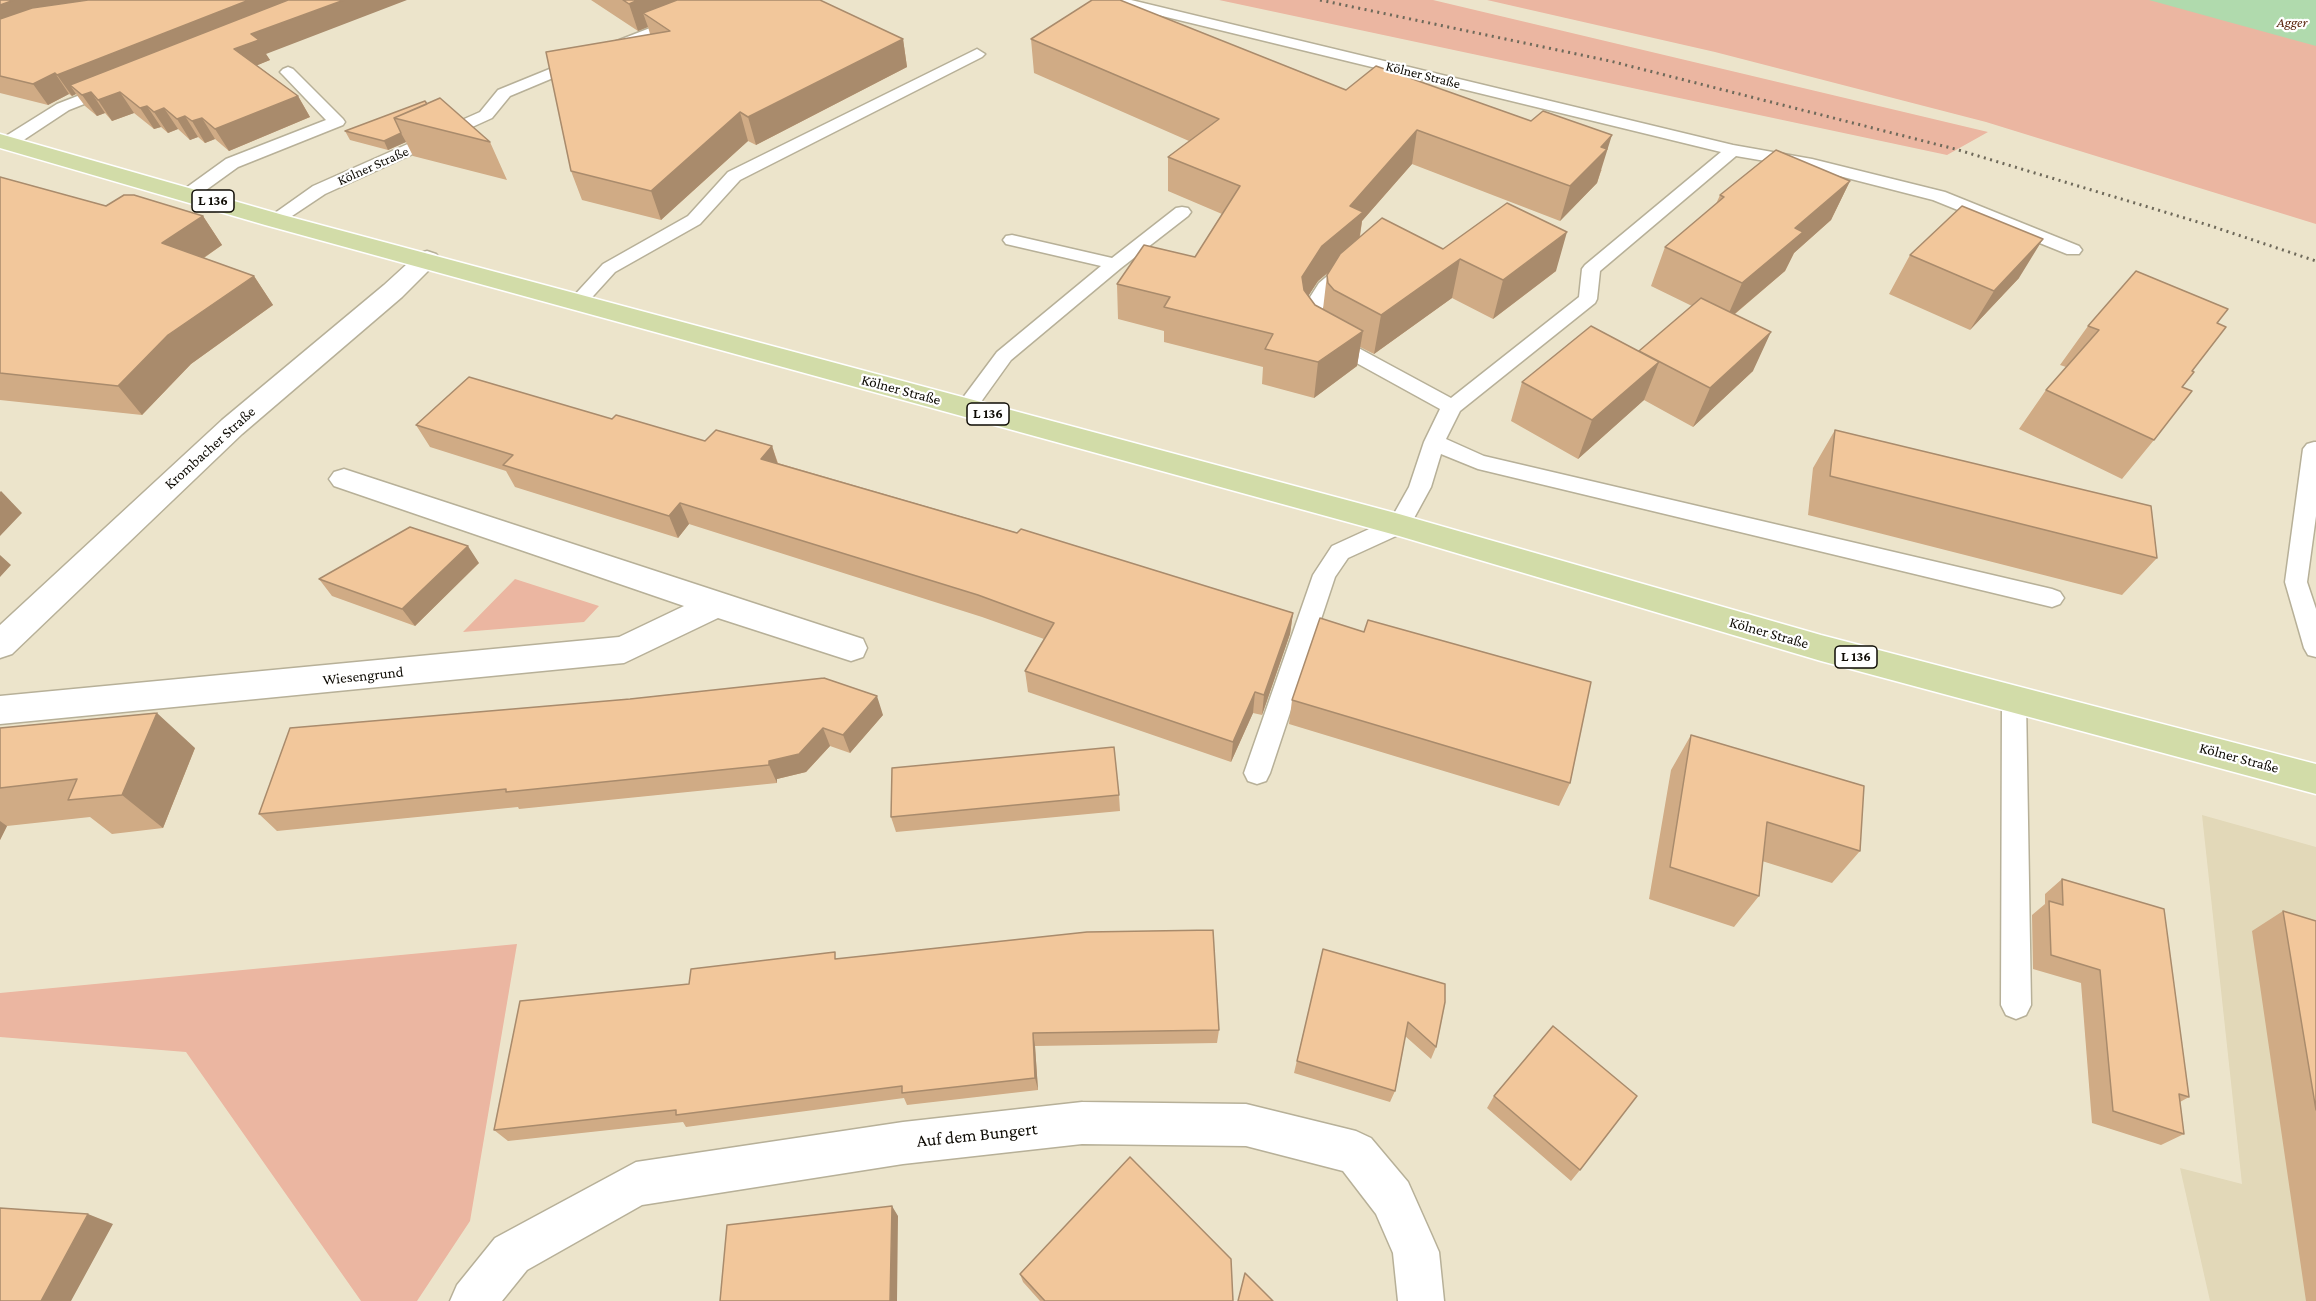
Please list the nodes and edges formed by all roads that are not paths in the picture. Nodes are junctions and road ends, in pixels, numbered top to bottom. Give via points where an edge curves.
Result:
1 (735, 0) edge
2 (1113, 0) edge
3 (977, 54) dead end
4 (288, 72) dead end
5 (129, 80) edge
6 (3, 142) edge
7 (1733, 150) junction
8 (189, 194) junction
9 (1182, 212) edge
10 (274, 220) junction
11 (1012, 240) dead end
12 (2073, 250) dead end
13 (1366, 253) edge
14 (427, 259) junction
15 (1114, 264) junction
16 (578, 301) junction
17 (1452, 407) junction
18 (966, 408) junction
19 (1434, 442) junction
20 (2314, 449) dead end
21 (344, 479) dead end
22 (1399, 525) junction
23 (2052, 598) dead end
24 (716, 605) junction
25 (0, 645) edge
26 (851, 648) dead end
27 (2316, 648) edge
28 (2014, 699) junction
29 (0, 710) edge
30 (1257, 773) dead end
31 (2316, 779) edge
32 (2016, 1005) dead end
33 (472, 1301) edge
34 (1421, 1301) edge

1 - 10 lane, Kölner Straße via 504,93 486,115 319,190
2 - 7 lane, Kölner Straße
3 - 16 lane via 734,176 694,220 609,268
4 - 8 lane via 337,122 232,163
5 - 6 lane via 63,107
6 - 8 main road, Kölner Straße / L 136
7 - 12 lane, Kölner Straße via 1812,164 1939,196
7 - 17 lane via 1591,269 1588,298
8 - 10 main road, Kölner Straße / L 136
9 - 15 lane
10 - 14 main road, Kölner Straße / L 136
11 - 15 lane
13 - 17 lane via 1326,287 1310,314 1312,324 1320,335
14 - 16 main road, Kölner Straße / L 136
14 - 25 street, Krombacher Straße via 232,427
15 - 18 lane via 1004,356
16 - 18 main road, Kölner Straße / L 136
17 - 19 lane
18 - 22 main road, Kölner Straße / L 136
19 - 22 lane via 1420,487
19 - 23 lane via 1478,462
20 - 27 lane via 2296,582
21 - 24 street
22 - 28 main road, Kölner Straße / L 136 via 1821,648
22 - 30 lane via 1340,552 1324,575
24 - 26 street
24 - 29 street, Wiesengrund via 624,650
28 - 31 main road, Kölner Straße / L 136
28 - 32 lane
33 - 34 street, Auf dem Bungert via 511,1254 636,1185 903,1143 1082,1123 1246,1125 1356,1154 1392,1198 1416,1252

